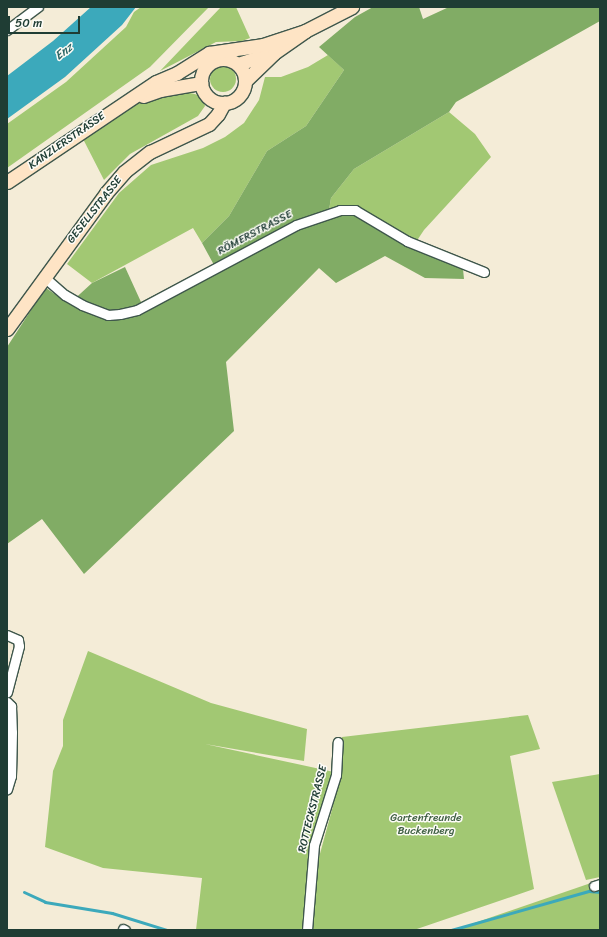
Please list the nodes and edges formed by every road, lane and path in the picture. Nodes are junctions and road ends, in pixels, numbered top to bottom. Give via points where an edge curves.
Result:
1 (352, 7) edge
2 (34, 8) edge
3 (7, 30) edge
4 (305, 31) junction
5 (274, 53) junction
6 (238, 64) junction
7 (245, 81) junction
8 (201, 83) junction
9 (128, 101) junction
10 (224, 103) junction
11 (7, 182) edge
12 (484, 272) dead end
13 (44, 277) junction
14 (7, 329) edge
15 (7, 634) edge
16 (7, 692) edge
17 (7, 702) edge
18 (338, 742) dead end
19 (7, 789) edge
20 (307, 930) edge

1 - 4 main road, KANZLERSTRASSE
2 - 3 street
4 - 5 main road, KANZLERSTRASSE
4 - 9 main road, KANZLERSTRASSE via 263,45 209,53 178,73 156,82
5 - 6 main road, KANZLERSTRASSE
5 - 7 main road, KANZLERSTRASSE
6 - 7 main road
6 - 8 main road, KANZLERSTRASSE via 226,59 214,61 202,74
7 - 10 main road, KANZLERSTRASSE via 236,98
8 - 9 main road, KANZLERSTRASSE via 160,90
8 - 10 main road via 208,97
9 - 11 main road, KANZLERSTRASSE
10 - 13 main road, GESELLSTRASSE via 209,124 150,152 124,172
12 - 13 street, RÖMERSTRASSE via 407,241 354,210 340,210 296,225 137,310 120,314 108,315 82,305 64,295
13 - 14 main road, GESELLSTRASSE
15 - 16 street via 18,640 19,646
17 - 19 street via 11,706 12,732 11,776
18 - 20 street, ROTTECKSTRASSE via 336,775 314,845

